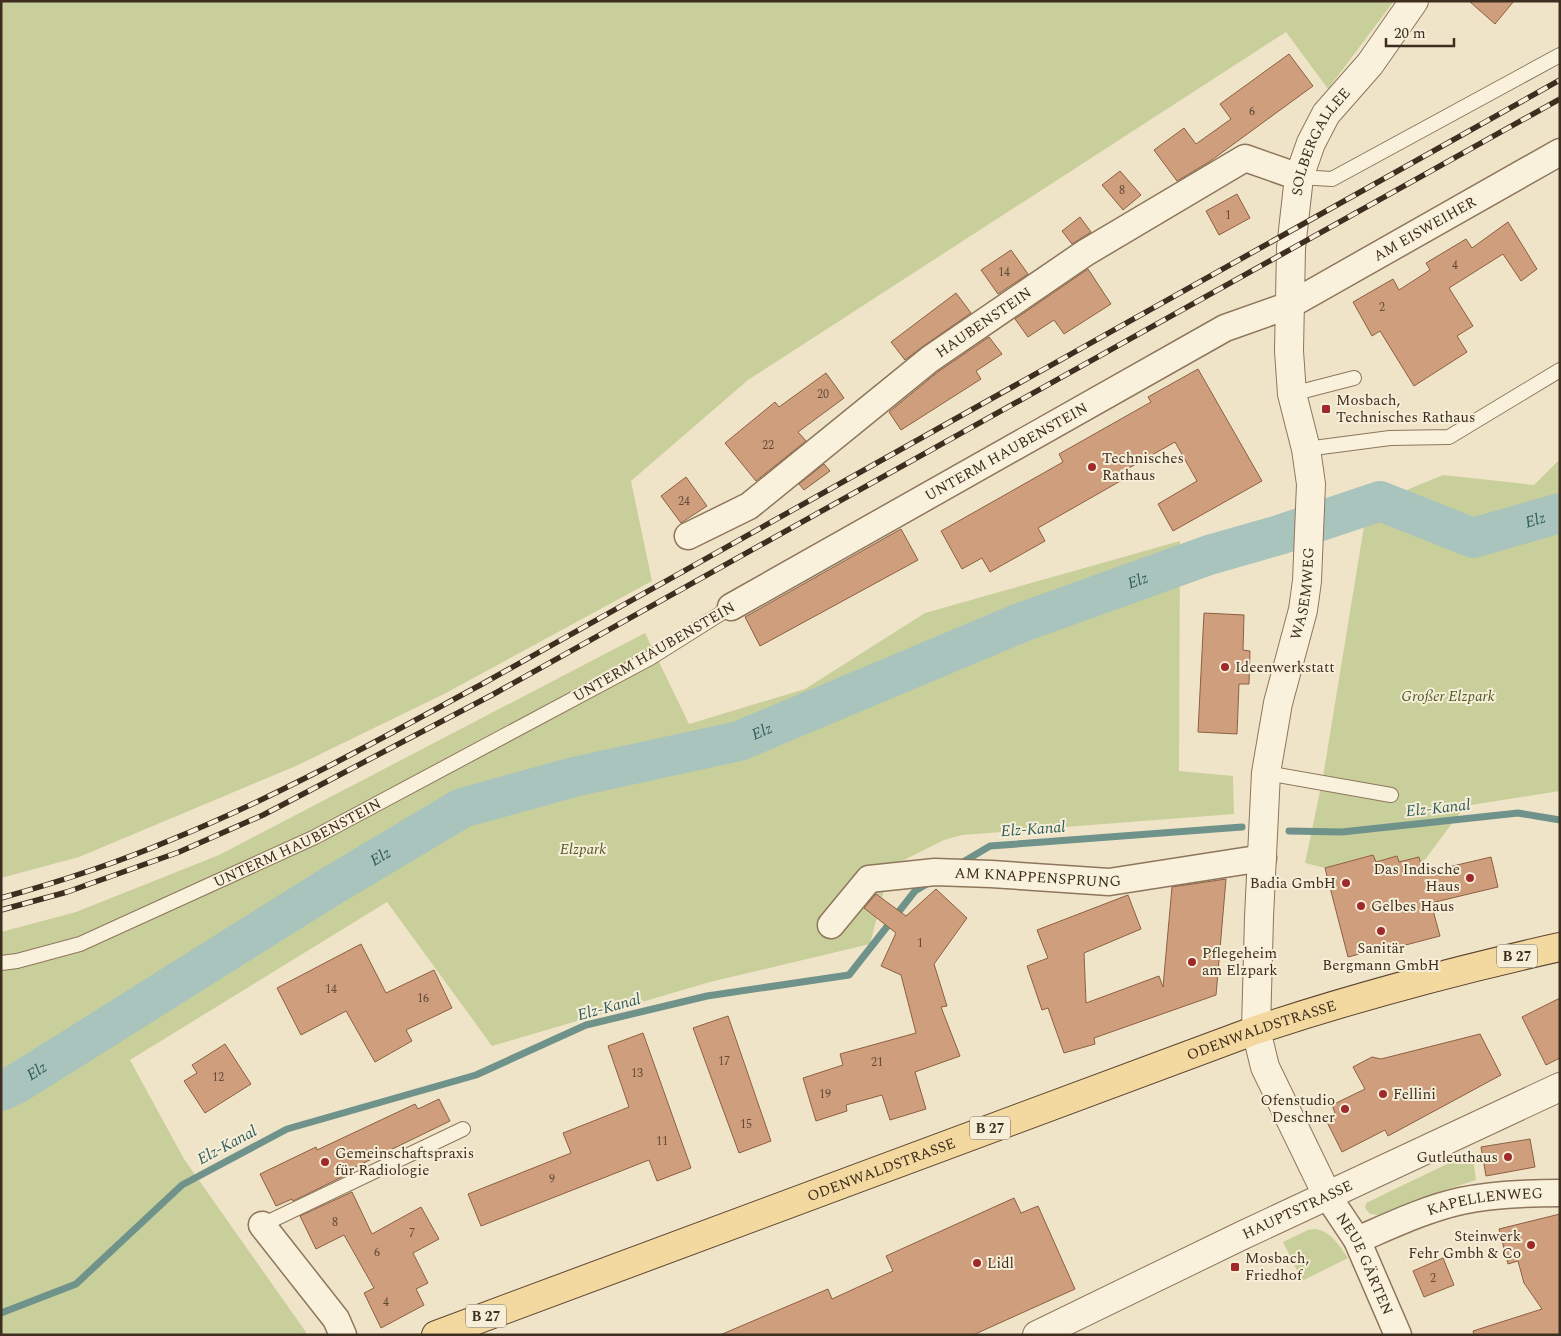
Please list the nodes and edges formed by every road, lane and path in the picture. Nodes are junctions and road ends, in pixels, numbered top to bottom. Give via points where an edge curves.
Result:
1 (1414, 1) edge
2 (1560, 55) edge
3 (1560, 152) edge
4 (1299, 177) junction
5 (1290, 305) junction
6 (1560, 370) edge
7 (1354, 378) dead end
8 (1292, 394) junction
9 (1306, 449) junction
10 (688, 536) dead end
11 (731, 608) joint
12 (1266, 773) junction
13 (1391, 795) dead end
14 (1263, 858) junction
15 (831, 924) dead end
16 (1560, 947) edge
17 (1, 963) edge
18 (1256, 1030) junction
19 (1560, 1087) edge
20 (463, 1129) dead end
21 (1560, 1193) edge
22 (1327, 1195) junction
23 (262, 1225) joint
24 (1357, 1240) junction
25 (343, 1335) edge
26 (436, 1335) edge
27 (1037, 1335) edge
28 (1398, 1335) edge

1 - 4 street, SOLBERGALLEE via 1370,64 1326,114
2 - 4 lane via 1332,179
3 - 5 street, AM EISWEIHER
4 - 5 street, SOLBERGALLEE via 1291,248
4 - 10 street, HAUBENSTEIN via 1244,158 1077,258 930,359 749,506
5 - 8 street, WASEMWEG
5 - 11 street, UNTERM HAUBENSTEIN via 1226,328
6 - 9 lane via 1449,437 1390,438
7 - 8 lane
8 - 9 street, WASEMWEG
9 - 12 street, WASEMWEG via 1312,484 1307,581 1303,610 1278,703
11 - 17 lane, UNTERM HAUBENSTEIN via 650,658 315,837 80,944
12 - 13 lane
12 - 14 street, WASEMWEG
14 - 15 street, AM KNAPPENSPRUNG via 1110,882 946,873 869,879
14 - 18 street, WASEMWEG
16 - 18 main road, ODENWALDSTRASSE / B 27 via 1475,966
18 - 22 street, WASEMWEG via 1265,1067
18 - 26 main road, ODENWALDSTRASSE / B 27
19 - 22 street, HAUPTSTRASSE
20 - 23 lane
21 - 24 street, KAPELLENWEG via 1506,1194 1460,1201
22 - 24 street, NEUE GÄRTEN
22 - 27 street, HAUPTSTRASSE
23 - 25 street via 336,1319
24 - 28 street, NEUE GÄRTEN

